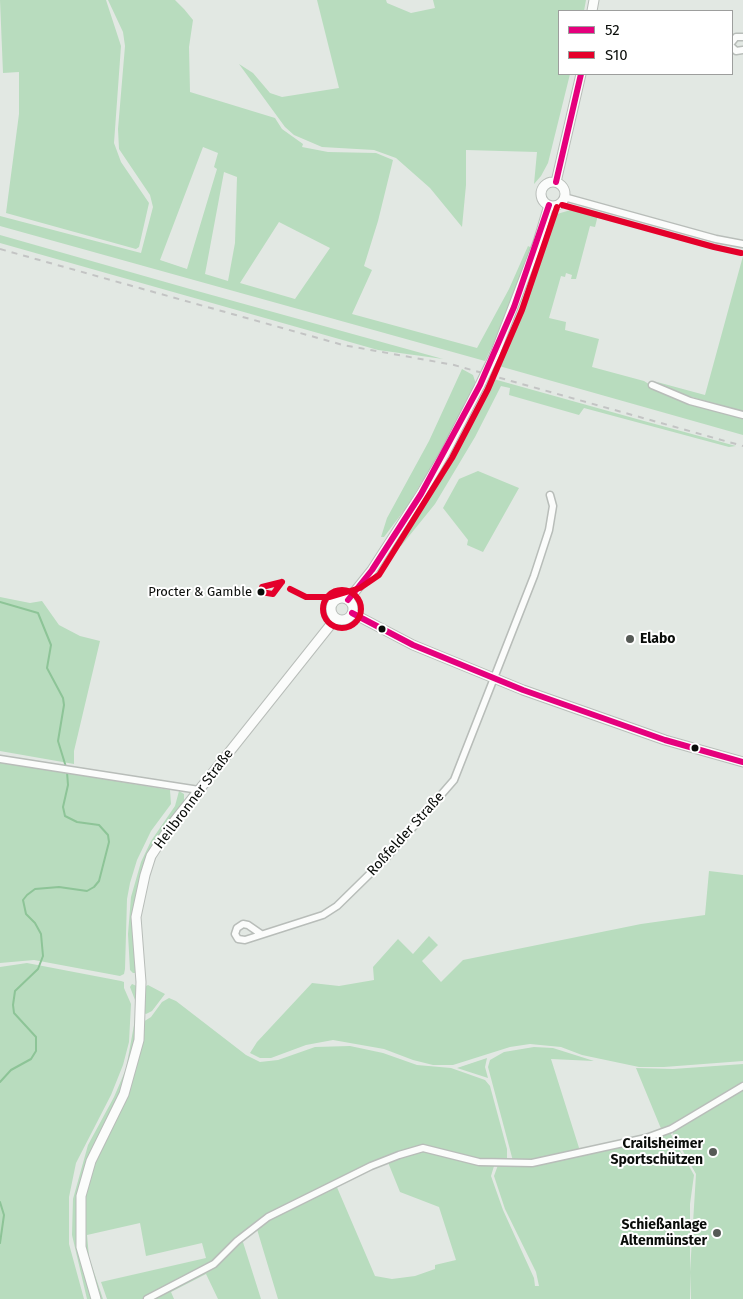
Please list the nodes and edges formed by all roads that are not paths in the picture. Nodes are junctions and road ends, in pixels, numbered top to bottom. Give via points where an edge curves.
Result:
1 (581, 75) edge
2 (556, 182) junction
3 (564, 197) junction
4 (549, 205) junction
5 (743, 244) edge
6 (652, 385) dead end
7 (743, 415) edge
8 (550, 495) dead end
9 (348, 600) junction
10 (352, 613) junction
11 (336, 618) junction
12 (494, 679) junction
13 (0, 759) edge
14 (743, 762) edge
15 (199, 790) junction
16 (261, 934) dead end
17 (743, 1086) edge
18 (96, 1299) edge
19 (147, 1299) edge

1 - 2 main road
2 - 3 main road via 564,190
2 - 4 main road via 548,183 541,192
3 - 4 main road via 557,205
3 - 5 street
4 - 9 main road, bridge via 532,261 480,385 421,494 372,570
6 - 7 street via 681,398
8 - 12 street, Roßfelder Straße via 553,506 549,530
9 - 10 main road via 352,603
9 - 11 main road via 341,598 335,601 331,609
10 - 11 main road via 343,619
10 - 12 main road via 414,645
11 - 15 main road, Heilbronner Straße
12 - 14 main road via 615,723
12 - 16 street, Roßfelder Straße via 454,780 386,857 347,899 333,909
13 - 15 street
15 - 18 main road, Heilbronner Straße via 151,856 140,891 136,929 141,982 139,1040 124,1094 88,1171 80,1211 83,1257
17 - 19 street via 672,1128 646,1138 532,1163 479,1162 423,1148 399,1155 268,1217 214,1264

